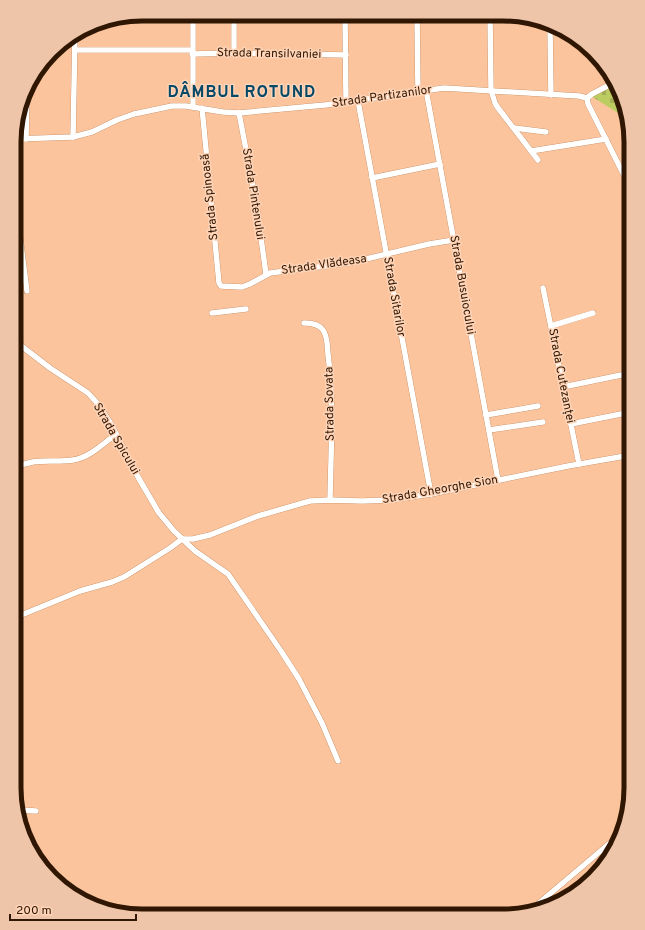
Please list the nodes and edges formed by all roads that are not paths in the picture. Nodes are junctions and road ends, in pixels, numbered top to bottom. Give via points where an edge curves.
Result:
1 (193, 21) edge
2 (234, 21) edge
3 (345, 21) edge
4 (417, 21) edge
5 (490, 21) edge
6 (550, 30) edge
7 (75, 41) edge
8 (75, 50) junction
9 (192, 52) junction
10 (234, 53) junction
11 (346, 55) junction
12 (609, 83) edge
13 (426, 90) junction
14 (491, 90) junction
15 (418, 92) junction
16 (551, 95) junction
17 (587, 98) junction
18 (358, 101) junction
19 (346, 102) junction
20 (27, 105) edge
21 (193, 106) junction
22 (202, 108) junction
23 (239, 113) junction
24 (514, 128) junction
25 (546, 132) dead end
26 (73, 136) junction
27 (21, 139) edge
28 (26, 139) junction
29 (606, 139) junction
30 (531, 151) junction
31 (538, 160) dead end
32 (440, 164) junction
33 (624, 173) edge
34 (372, 178) junction
35 (454, 240) junction
36 (21, 245) edge
37 (386, 254) junction
38 (266, 274) junction
39 (220, 286) joint
40 (543, 288) dead end
41 (27, 291) dead end
42 (246, 309) dead end
43 (593, 313) dead end
44 (212, 314) dead end
45 (304, 323) dead end
46 (551, 326) junction
47 (21, 346) edge
48 (624, 374) edge
49 (563, 387) junction
50 (538, 406) dead end
51 (624, 413) edge
52 (486, 415) junction
53 (543, 422) dead end
54 (571, 424) junction
55 (489, 430) junction
56 (116, 434) junction
57 (624, 456) edge
58 (579, 464) junction
59 (21, 465) edge
60 (498, 480) junction
61 (431, 494) junction
62 (330, 500) junction
63 (182, 539) junction
64 (21, 615) edge
65 (338, 761) dead end
66 (23, 810) edge
67 (36, 811) dead end
68 (612, 841) edge
69 (538, 904) edge

1 - 9 street
2 - 10 street
3 - 11 street
4 - 15 street
5 - 14 street
6 - 16 street
7 - 8 street
8 - 9 street, Strada Transilvaniei
8 - 26 street
9 - 10 street, Strada Transilvaniei
9 - 21 street
10 - 11 street, Strada Transilvaniei
11 - 19 street
12 - 17 street
13 - 14 street, Strada Partizanilor
13 - 15 street, Strada Partizanilor
13 - 32 street, Strada Busuiocului
14 - 16 street, Strada Partizanilor
14 - 24 street via 495,103
15 - 18 street, Strada Partizanilor
16 - 17 street, Strada Partizanilor
17 - 29 street
18 - 19 street, Strada Partizanilor
18 - 34 street, Strada Sitarilor
19 - 23 street, Strada Partizanilor
20 - 28 street
21 - 22 street, Strada Partizanilor
21 - 26 street, Strada Partizanilor via 172,106 134,114 92,132
22 - 23 street, Strada Partizanilor
22 - 39 street, Strada Spinoasă
23 - 38 street, Strada Pintenului via 256,202
24 - 25 street
24 - 30 street
26 - 28 street, Strada Partizanilor
27 - 28 street, Strada Partizanilor
29 - 30 street
29 - 33 street
30 - 31 street
32 - 34 street
32 - 35 street, Strada Busuiocului
34 - 37 street, Strada Sitarilor
35 - 37 street, Strada Vlădeasa
35 - 52 street, Strada Busuiocului
36 - 41 street
37 - 38 street, Strada Vlădeasa via 349,264
37 - 61 street, Strada Sitarilor
38 - 39 street, Strada Vlădeasa via 246,286
40 - 46 street, Strada Cutezanței
42 - 44 street
43 - 46 street
45 - 62 street, Strada Sovata via 320,326 326,340 332,398
46 - 49 street, Strada Cutezanței
47 - 56 street, Strada Spicului via 88,392
48 - 49 street
49 - 54 street, Strada Cutezanței
50 - 52 street
51 - 54 street
52 - 55 street, Strada Busuiocului
53 - 55 street
54 - 58 street, Strada Cutezanței
55 - 60 street, Strada Busuiocului
56 - 59 street via 79,458 34,461
56 - 63 street, Strada Spicului via 159,513
57 - 58 street, Strada Gheorghe Sion
58 - 60 street, Strada Gheorghe Sion
60 - 61 street, Strada Gheorghe Sion
61 - 62 street, Strada Gheorghe Sion via 391,500
62 - 63 street, Strada Gheorghe Sion via 310,501 258,516 210,535
63 - 64 street via 124,577 80,591
63 - 65 street, Strada Spicului via 231,578 299,679
66 - 67 street
68 - 69 street

